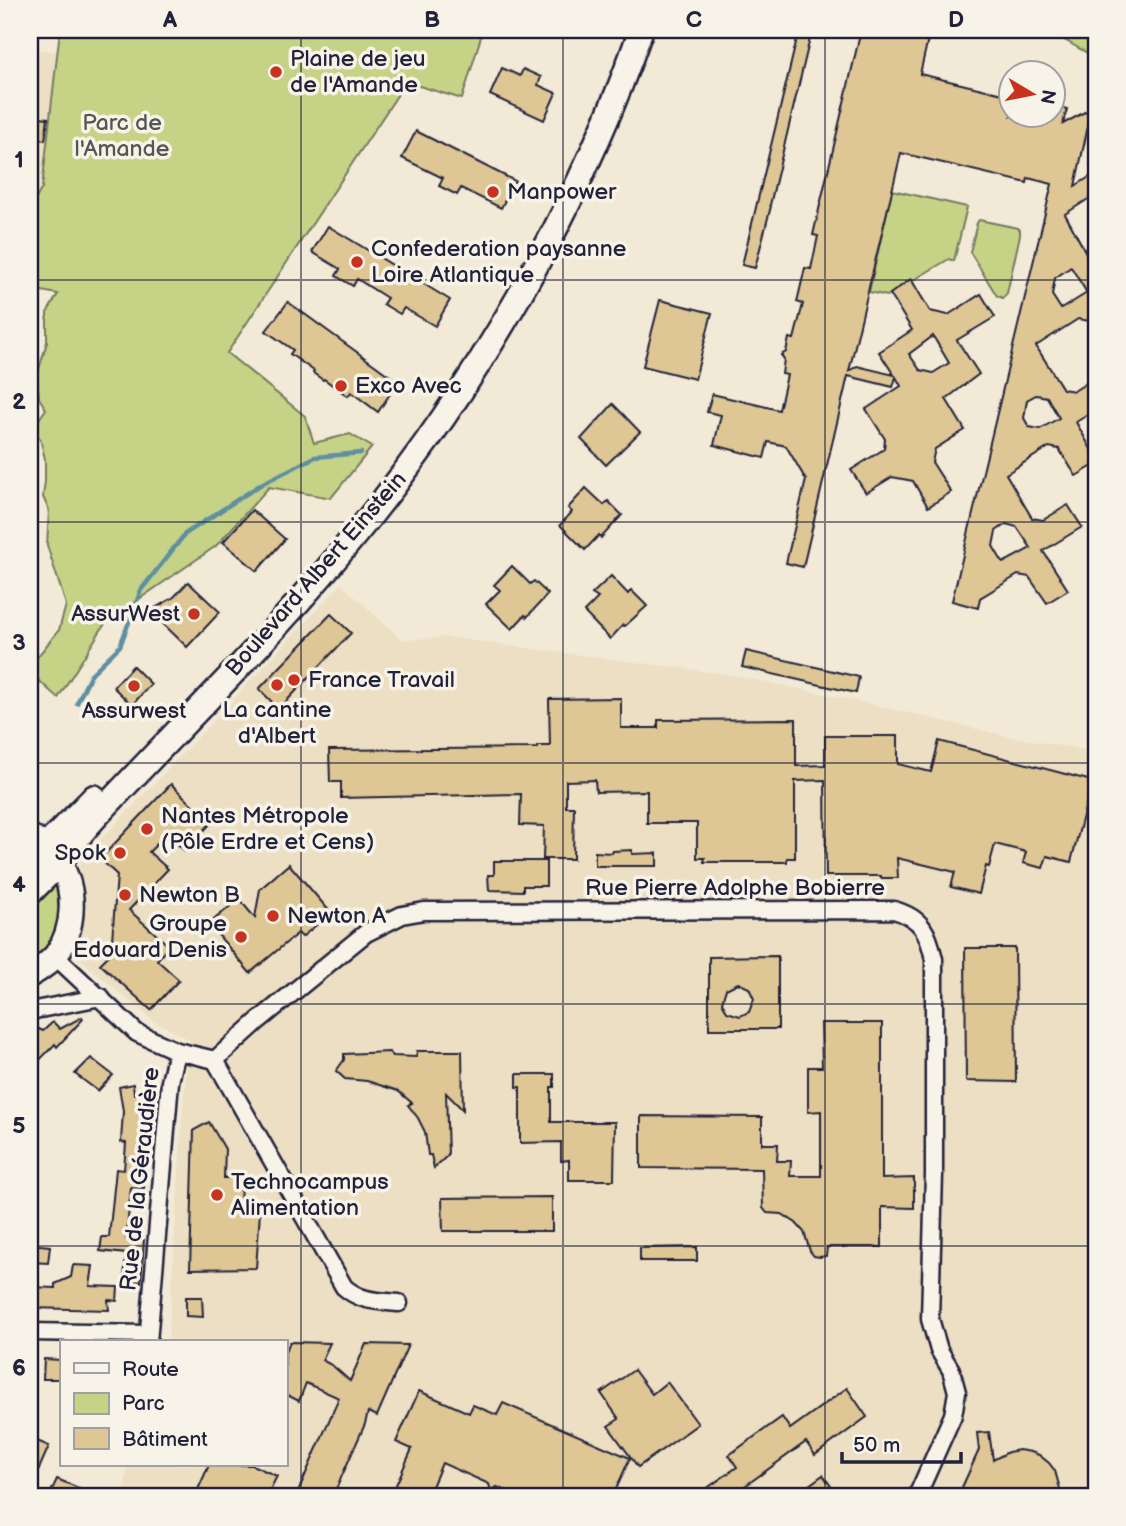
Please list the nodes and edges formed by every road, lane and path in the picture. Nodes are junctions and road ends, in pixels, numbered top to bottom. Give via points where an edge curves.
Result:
1 (627, 30) edge
2 (641, 30) edge
3 (41, 852) edge
4 (30, 892) edge
5 (55, 956) junction
6 (30, 975) edge
7 (101, 997) junction
8 (30, 1013) edge
9 (177, 1051) junction
10 (215, 1060) junction
11 (399, 1303) dead end
12 (30, 1332) edge
13 (148, 1338) edge
14 (917, 1496) edge

1 - 3 main road, Boulevard Albert Einstein via 565,179 513,279 456,376 395,465 259,625
2 - 3 main road, Boulevard Albert Einstein via 612,108 538,261 471,376 410,465 275,629 91,821
3 - 4 main road, Boulevard Albert Einstein
3 - 5 main road via 68,880 72,900 63,943
5 - 6 main road
5 - 7 street, Rue de la Géraudière
7 - 8 street
7 - 9 street, Rue de la Géraudière via 137,1033
9 - 10 street
9 - 13 street, Rue de la Géraudière via 170,1082
10 - 11 street via 344,1287 354,1296
10 - 14 street, Rue Pierre Adolphe Bobierre via 366,933 402,915 424,911 833,910 909,914 922,925 934,959 930,1319 957,1392 953,1415
12 - 13 street

